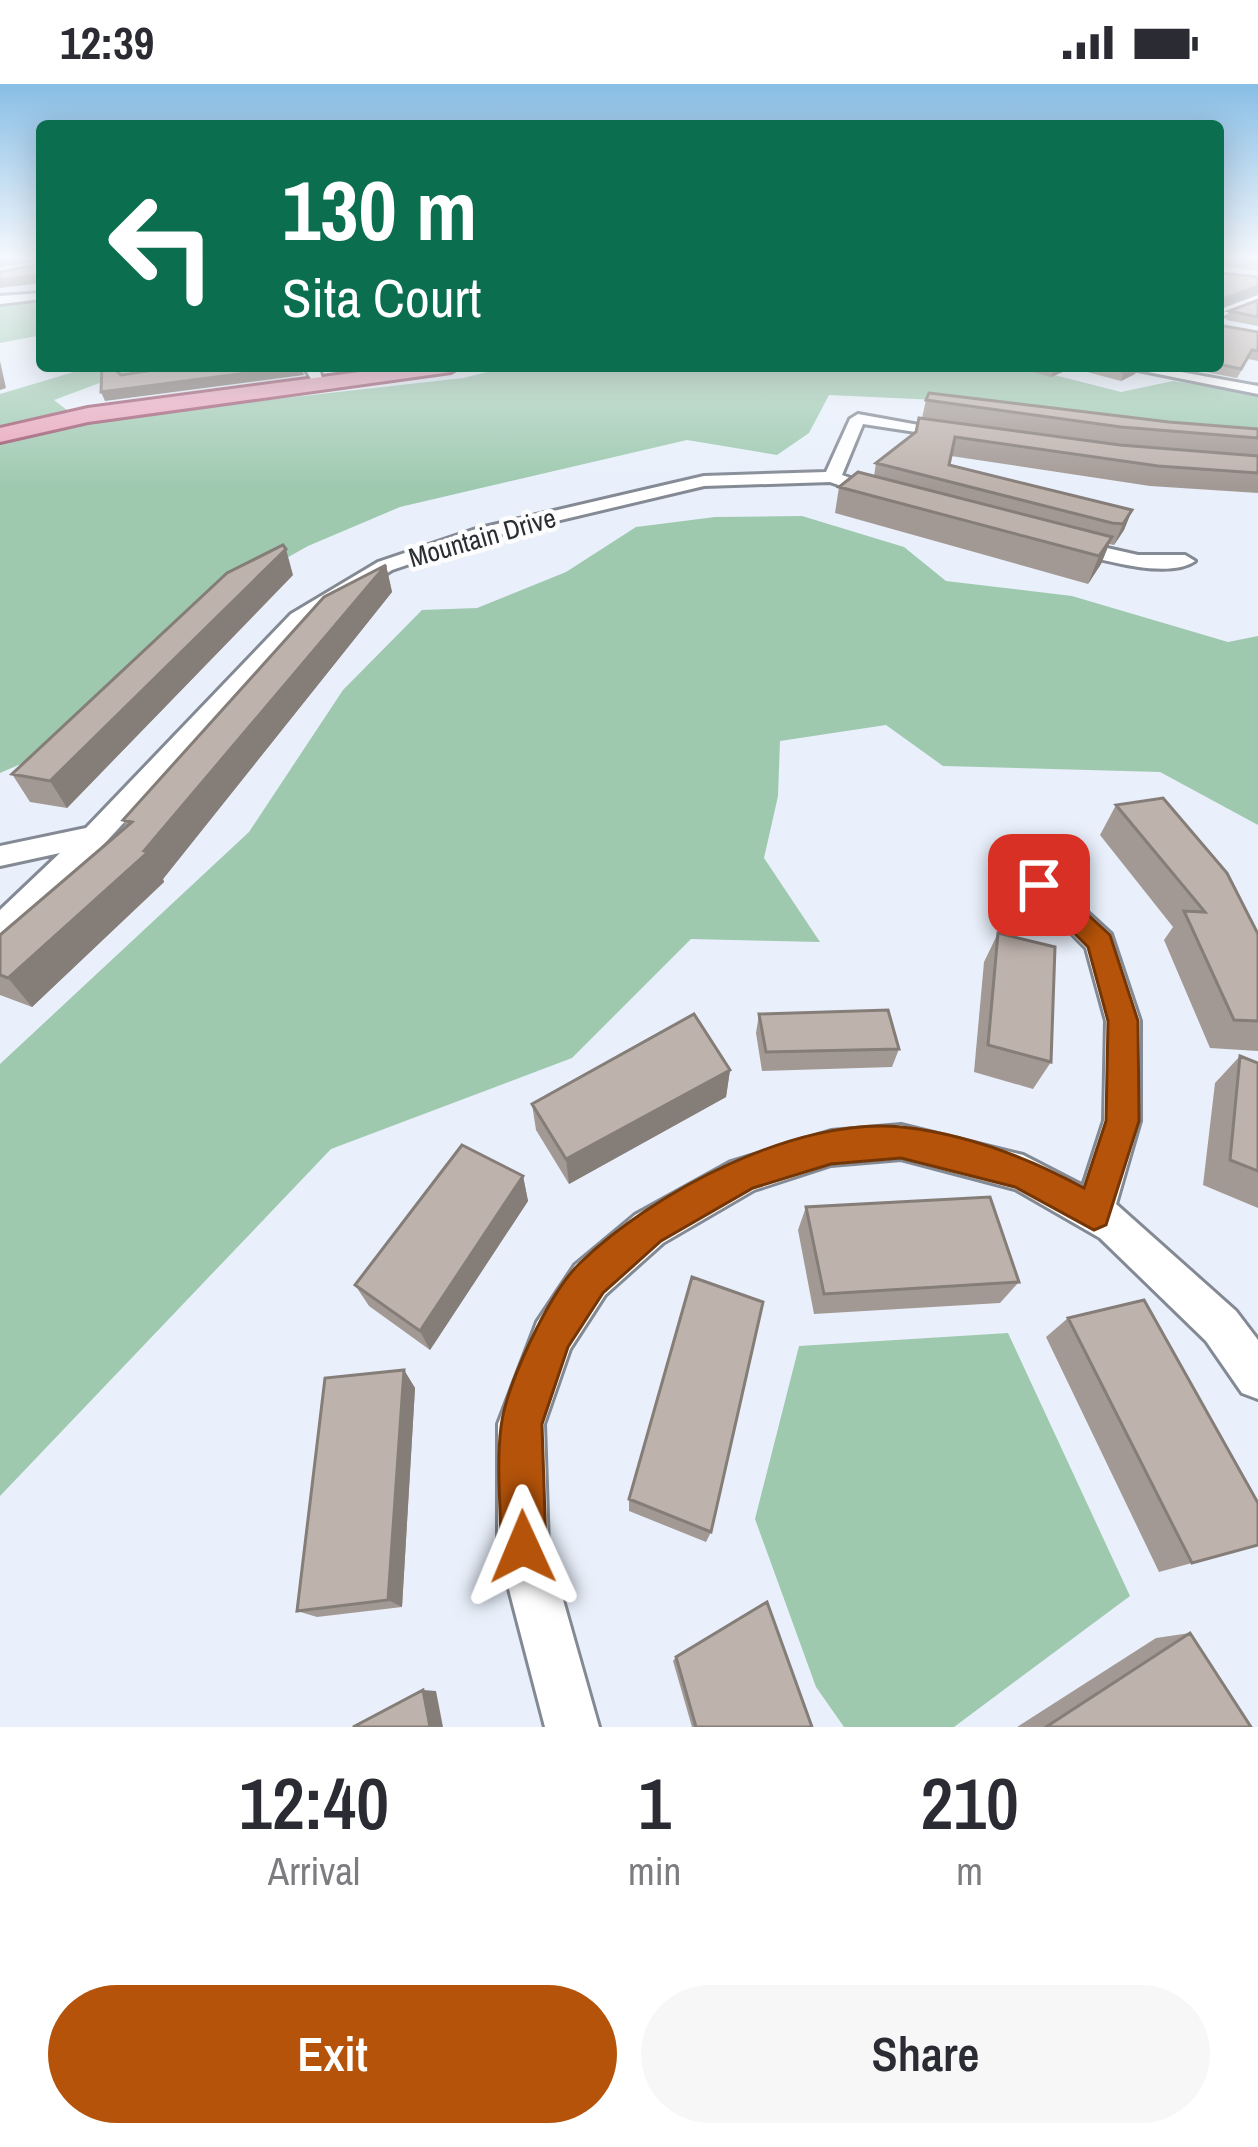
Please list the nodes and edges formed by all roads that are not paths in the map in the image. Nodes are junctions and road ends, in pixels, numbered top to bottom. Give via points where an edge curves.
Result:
1 (361, 372) edge
2 (1158, 372) edge
3 (316, 375) edge
4 (1258, 390) edge
5 (0, 434) edge
6 (974, 436) edge
7 (832, 477) junction
8 (908, 502) edge
9 (1037, 537) edge
10 (1185, 561) dead end
11 (95, 836) junction
12 (0, 856) edge
13 (1039, 885) dead end
14 (0, 928) edge
15 (1094, 1212) junction
16 (1258, 1377) edge
17 (572, 1727) edge

1 - 3 main road
2 - 4 street
3 - 5 main road
6 - 7 street via 858,419
7 - 8 street, Mountain Drive
7 - 11 street, Mountain Drive via 664,487 483,532 385,566 299,619
9 - 10 street via 1138,561
11 - 12 street
11 - 14 street, Mountain Drive
13 - 15 street via 1100,942 1123,1021 1122,1121
15 - 16 street via 1221,1326
15 - 17 street via 1022,1173 901,1142 831,1148 744,1174 649,1229 590,1280 552,1337 521,1424 523,1547

